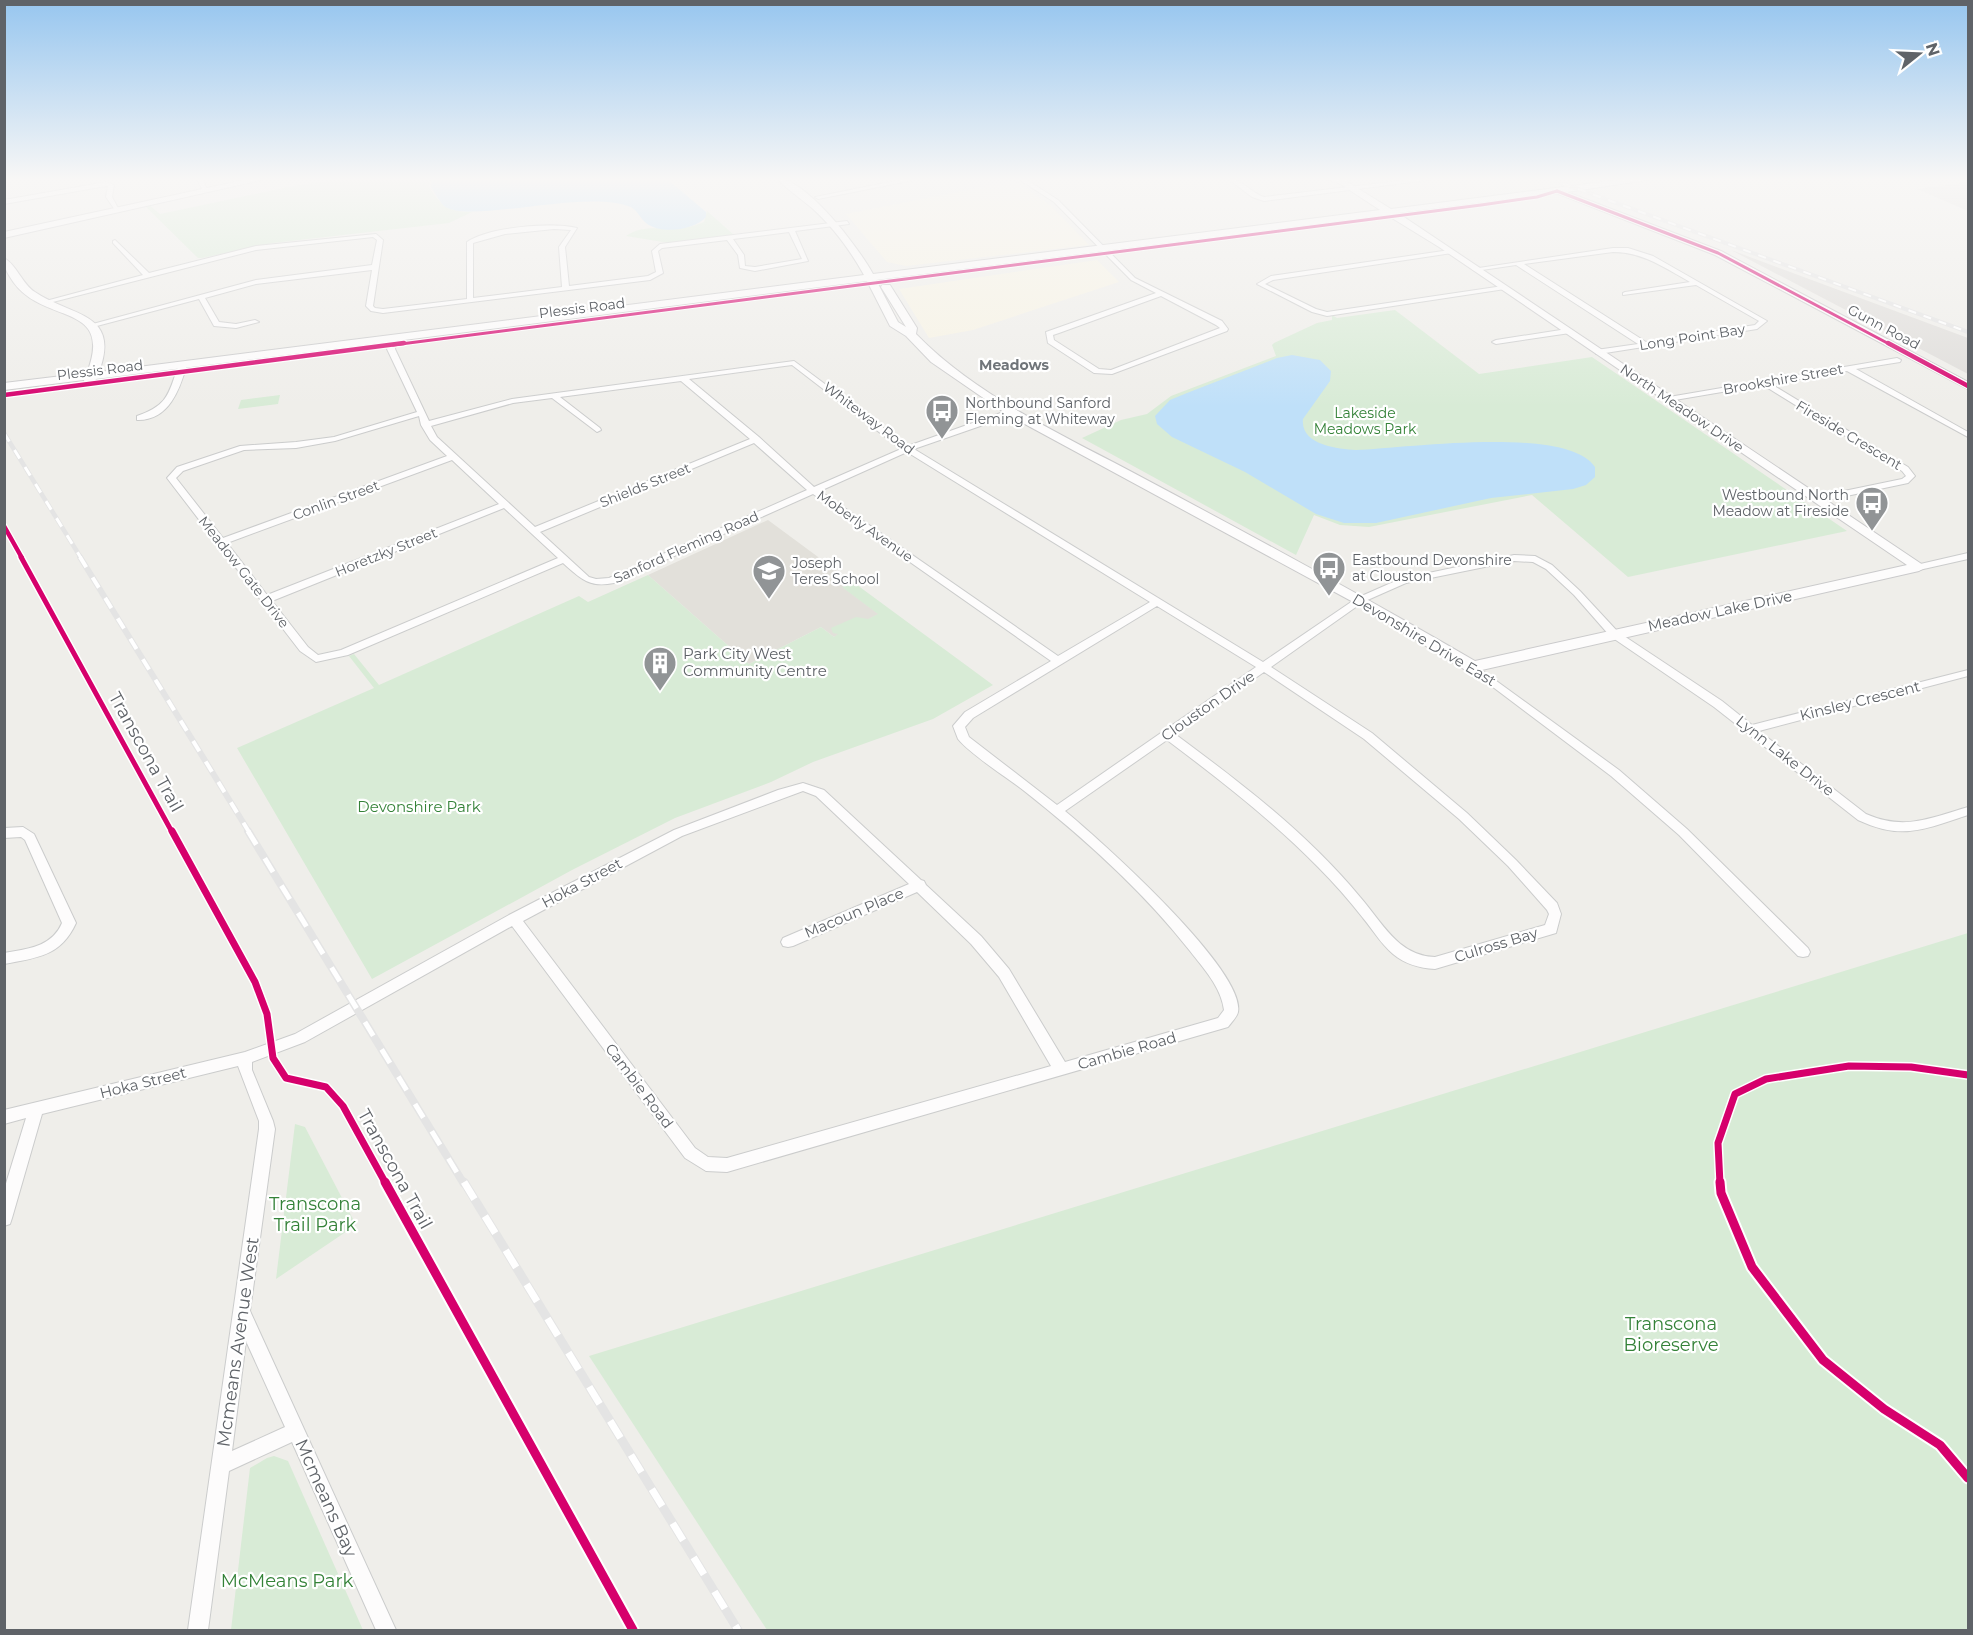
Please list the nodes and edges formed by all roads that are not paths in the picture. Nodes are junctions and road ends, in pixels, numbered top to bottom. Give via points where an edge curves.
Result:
1 (128, 254) edge
2 (231, 254) edge
3 (378, 254) edge
4 (470, 254) edge
5 (563, 254) edge
6 (657, 254) edge
7 (741, 254) edge
8 (803, 254) edge
9 (856, 254) edge
10 (870, 254) edge
11 (1064, 254) edge
12 (1066, 254) edge
13 (1108, 254) edge
14 (1420, 254) edge
15 (1454, 254) edge
16 (1582, 254) edge
17 (1640, 254) edge
18 (1719, 254) edge
19 (4, 261) edge
20 (862, 261) junction
21 (1517, 263) junction
22 (376, 267) junction
23 (1475, 269) junction
24 (882, 274) junction
25 (147, 275) junction
26 (870, 280) junction
27 (831, 282) junction
28 (1697, 283) junction
29 (567, 288) junction
30 (1503, 288) junction
31 (1161, 294) junction
32 (1625, 294) dead end
33 (201, 297) junction
34 (470, 300) junction
35 (45, 302) junction
36 (255, 322) dead end
37 (93, 325) junction
38 (1567, 331) junction
39 (910, 334) junction
40 (392, 341) junction
41 (1496, 342) dead end
42 (1644, 344) junction
43 (1599, 352) junction
44 (1897, 360) dead end
45 (182, 368) junction
46 (1848, 368) junction
47 (681, 377) junction
48 (91, 380) junction
49 (1763, 382) junction
50 (1968, 386) edge
51 (4, 387) edge
52 (4, 394) edge
53 (554, 396) junction
54 (1669, 399) junction
55 (1012, 412) junction
56 (421, 413) junction
57 (140, 418) dead end
58 (425, 424) junction
59 (597, 430) dead end
60 (1968, 435) edge
61 (756, 439) junction
62 (907, 449) junction
63 (451, 457) junction
64 (813, 490) junction
65 (1818, 499) junction
66 (504, 505) junction
67 (534, 531) junction
68 (221, 542) junction
69 (1968, 556) edge
70 (564, 559) junction
71 (1919, 567) junction
72 (267, 599) junction
73 (1360, 600) junction
74 (1156, 602) junction
75 (1614, 634) junction
76 (1058, 661) junction
77 (1473, 666) junction
78 (1264, 667) junction
79 (1968, 673) edge
80 (1751, 729) junction
81 (1168, 735) junction
82 (1056, 811) junction
83 (1968, 812) edge
84 (4, 833) edge
85 (920, 885) junction
86 (514, 919) junction
87 (788, 942) dead end
88 (1803, 952) dead end
89 (4, 959) edge
90 (245, 1058) junction
91 (1061, 1069) junction
92 (36, 1110) junction
93 (4, 1118) edge
94 (4, 1218) edge
95 (242, 1311) junction
96 (296, 1431) junction
97 (222, 1466) junction
98 (198, 1630) edge
99 (386, 1630) edge

1 - 25 street
2 - 25 street
3 - 22 street
4 - 34 street
5 - 29 street
6 - 29 street via 657,276
7 - 8 street via 742,267 751,270 806,260
9 - 20 street, Devonshire Drive East
10 - 24 street
11 - 24 street, Plessis Road
12 - 24 street, Plessis Road
13 - 31 street via 1133,279
14 - 30 street via 1268,278 1260,284 1327,314
15 - 23 street, North Meadow Drive
16 - 21 street, Long Point Bay
17 - 28 street, Long Point Bay
18 - 50 street, Gunn Road
19 - 35 street via 27,292
20 - 26 street, Devonshire Drive East
20 - 27 street via 852,273
21 - 23 street, Long Point Bay
21 - 42 street
22 - 33 street via 278,278
22 - 34 street via 369,306 373,310
23 - 30 street, North Meadow Drive
24 - 26 street, Plessis Road
24 - 39 street, Devonshire Drive East via 912,328
25 - 35 street
26 - 27 street, Plessis Road
26 - 39 street, Devonshire Drive East via 894,324
26 - 40 street, Plessis Road
27 - 40 street, Plessis Road
28 - 32 street
28 - 42 street, Long Point Bay via 1760,318 1762,325
29 - 34 street
30 - 38 street, North Meadow Drive
31 - 31 street via 1224,328 1112,372 1097,371 1048,338 1056,331
33 - 36 street via 217,324
33 - 37 street
35 - 37 street
37 - 48 street via 101,348
38 - 41 street
38 - 43 street, North Meadow Drive
39 - 55 street, Devonshire Drive East via 935,360
40 - 45 street, Plessis Road
40 - 56 street, Sanford Fleming Road via 405,382
42 - 43 street, Long Point Bay
43 - 54 street, North Meadow Drive
44 - 46 street, Brookshire Street
45 - 48 street, Plessis Road
45 - 57 street via 169,404
46 - 49 street, Brookshire Street
46 - 60 street
47 - 53 street, Whiteway Road
47 - 61 street, Moberly Avenue
47 - 62 street, Whiteway Road via 794,363
48 - 51 street, Plessis Road
48 - 52 street, Plessis Road
49 - 54 street, Brookshire Street
49 - 65 street, Fireside Crescent via 1911,476 1905,481
53 - 58 street, Whiteway Road via 512,401
53 - 59 street
54 - 65 street, North Meadow Drive
55 - 62 street, Sanford Fleming Road
55 - 73 street, Devonshire Drive East
56 - 58 street, Sanford Fleming Road
56 - 68 street, Meadow Gate Drive via 335,439 243,448 174,473 172,480
58 - 63 street, Sanford Fleming Road
61 - 64 street, Moberly Avenue
61 - 67 street, Shields Street
62 - 64 street, Sanford Fleming Road
62 - 74 street, Whiteway Road
63 - 66 street, Sanford Fleming Road
63 - 68 street, Conlin Street
64 - 70 street, Sanford Fleming Road via 611,581 586,579
64 - 76 street, Moberly Avenue
65 - 71 street, North Meadow Drive
66 - 67 street, Sanford Fleming Road
66 - 72 street, Horetzky Street
67 - 70 street, Sanford Fleming Road
68 - 72 street, Meadow Gate Drive
69 - 71 street, Meadow Lake Drive
70 - 72 street, Meadow Gate Drive via 324,659 304,649
71 - 75 street, Meadow Lake Drive
73 - 75 street, Clouston Drive via 1403,581 1525,557 1549,567
73 - 77 street, Devonshire Drive East
73 - 78 street, Clouston Drive
74 - 76 street, Cambie Road
74 - 78 street, Whiteway Road
75 - 77 street, Meadow Lake Drive
75 - 80 street, Lynn Lake Drive
76 - 82 street, Cambie Road via 969,715 960,726 964,740
77 - 88 street, Devonshire Drive East via 1616,773 1683,832
78 - 81 street, Clouston Drive
78 - 81 street, Culross Bay via 1368,736 1463,816 1552,907 1555,914 1551,929 1436,963 1408,959 1278,820
79 - 80 street, Kinsley Crescent
80 - 83 street, Lynn Lake Drive via 1862,817 1881,827 1908,829
81 - 82 street, Clouston Drive
82 - 91 street, Cambie Road via 1119,863 1157,901 1211,968 1228,995 1231,1011 1216,1026
84 - 89 street via 23,832 30,837 69,923 65,935 54,945
85 - 86 street, Hoka Street via 820,793 803,787 678,832
85 - 87 street, Macoun Place
85 - 91 street, Hoka Street via 1005,973
86 - 90 street, Hoka Street via 300,1038
86 - 91 street, Cambie Road via 690,1153 706,1164 727,1165
90 - 92 street, Hoka Street
90 - 95 street, Mcmeans Avenue West via 245,1070 267,1129
92 - 93 street, Hoka Street
92 - 94 street
95 - 96 street, Mcmeans Bay
95 - 97 street, Mcmeans Avenue West
96 - 97 street, Mcmeans Bay
96 - 99 street, Mcmeans Bay
97 - 98 street, Mcmeans Avenue West

